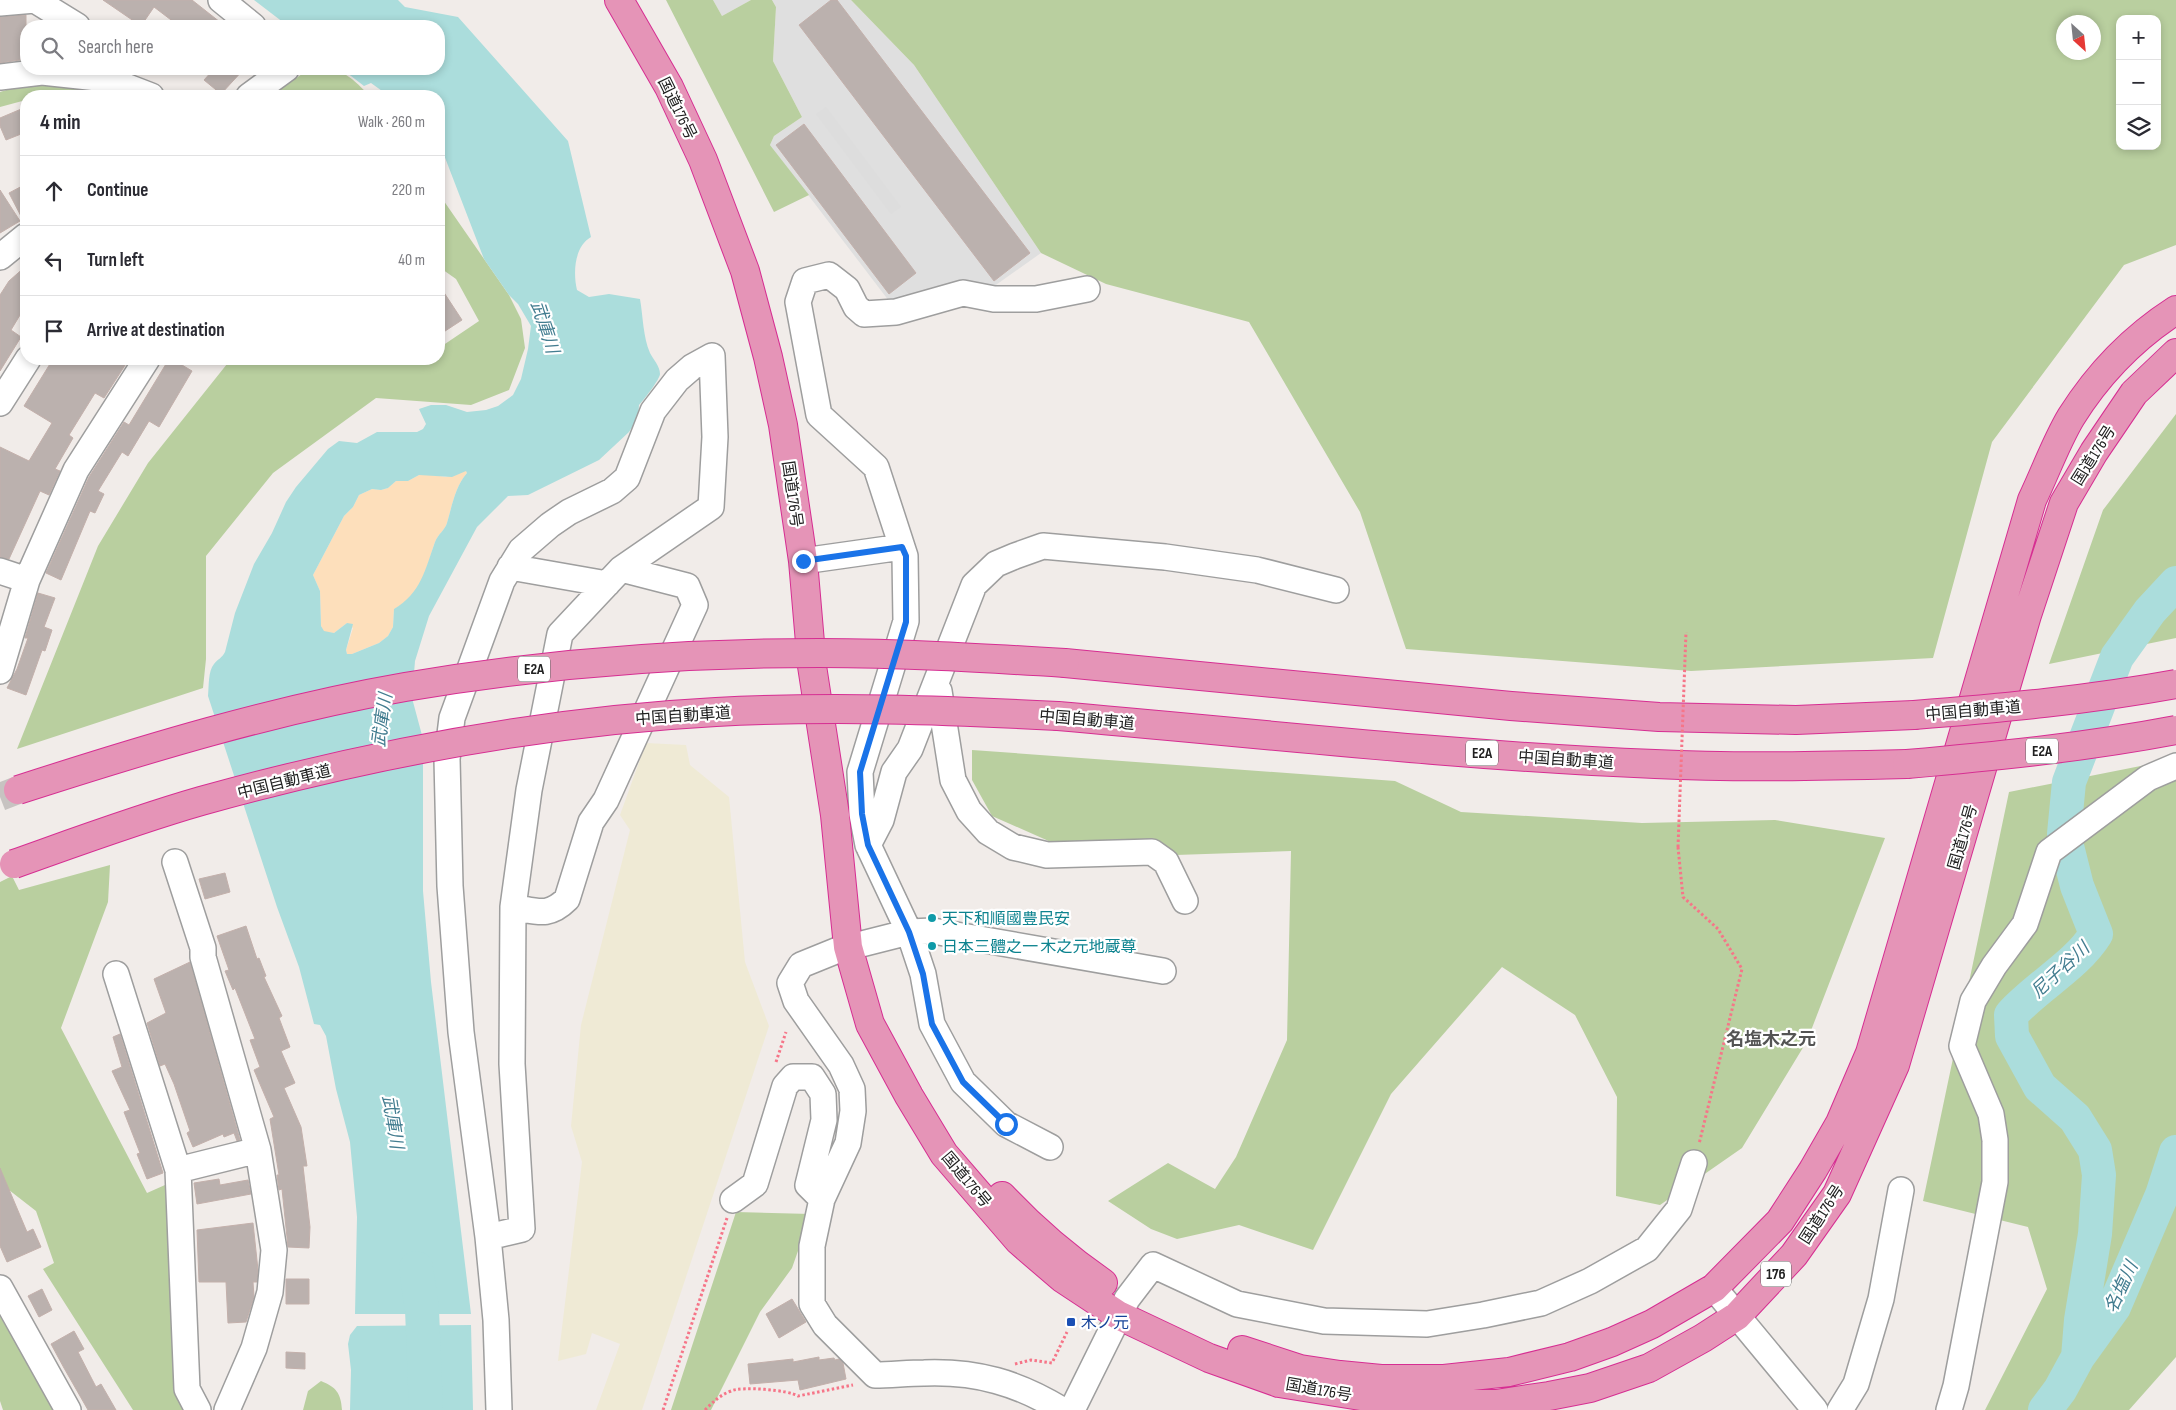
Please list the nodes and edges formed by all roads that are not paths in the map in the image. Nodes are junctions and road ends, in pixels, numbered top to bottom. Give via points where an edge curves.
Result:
1 (35, 0) edge
2 (221, 0) edge
3 (619, 0) edge
4 (0, 3) edge
5 (68, 20) edge
6 (246, 20) edge
7 (20, 75) edge
8 (111, 75) edge
9 (278, 75) edge
10 (0, 77) edge
11 (140, 90) edge
12 (257, 90) edge
13 (20, 241) edge
14 (0, 257) edge
15 (1088, 289) dead end
16 (2176, 310) edge
17 (2176, 353) edge
18 (24, 365) edge
19 (143, 365) edge
20 (0, 403) edge
21 (902, 547) junction
22 (803, 561) junction
23 (510, 567) junction
24 (0, 571) edge
25 (614, 577) junction
26 (27, 580) junction
27 (1336, 590) dead end
28 (0, 671) edge
29 (937, 680) junction
30 (2176, 684) edge
31 (2176, 730) edge
32 (2176, 766) edge
33 (18, 790) tunnel mouth
34 (868, 845) junction
35 (175, 862) dead end
36 (14, 864) dead end
37 (1185, 901) dead end
38 (513, 907) junction
39 (909, 932) junction
40 (848, 947) junction
41 (1164, 971) dead end
42 (116, 974) dead end
43 (1050, 1147) dead end
44 (258, 1150) junction
45 (1694, 1163) road end
46 (178, 1170) junction
47 (1902, 1190) dead end
48 (822, 1199) junction
49 (733, 1200) dead end
50 (488, 1237) junction
51 (0, 1288) edge
52 (1714, 1288) junction
53 (1122, 1307) junction
54 (1736, 1316) junction
55 (68, 1410) edge
56 (198, 1410) edge
57 (227, 1410) edge
58 (499, 1410) edge
59 (1062, 1410) edge
60 (1072, 1410) edge
61 (1815, 1410) edge
62 (1840, 1410) edge
63 (1949, 1410) edge

1 - 4 street
1 - 5 street
2 - 6 street
3 - 22 highway, 国道176号 / 176 via 668,87 703,160 745,271 783,425
7 - 10 street
8 - 11 street
9 - 12 street
13 - 14 street
15 - 21 street via 1036,299 994,299 963,293 896,312 864,314 856,307 847,289 829,275 805,280 798,302 819,415 876,467
16 - 52 highway, 国道176号 / 176 via 2106,368 2071,418 2032,500 1870,1053 1840,1123 1780,1221
17 - 54 highway, 国道176号 / 176 via 2134,392 2064,503 2027,615 1895,1065 1837,1194 1794,1255
18 - 20 street
19 - 26 street via 76,470
21 - 22 street
21 - 34 street via 906,556 906,622 860,772 862,814
22 - 40 highway, 国道176号 / 176 via 812,666 835,815
23 - 25 street
23 - 25 street via 521,550 550,525 612,491 627,478 653,411 677,380 712,356 715,437 711,507
23 - 50 street via 452,718 447,759 450,886 461,1032
24 - 26 street
25 - 38 street via 560,634 529,790
25 - 38 street via 687,586 694,605 606,800 591,822 566,899 558,909 546,913
26 - 28 street
27 - 29 street via 1248,569 1165,557 1042,546 996,564 974,585
29 - 34 street via 910,749 894,772 881,820
29 - 37 street via 953,780 968,811 988,832 1014,848 1047,855 1152,852 1166,862
30 - 33 highway, 中国自動車道 / E2A, bridge via 2023,706 1796,720 1659,717 1511,706 1065,663 811,653 718,655 507,672 403,688 296,709 180,739
31 - 36 highway, 中国自動車道 / E2A, bridge via 2024,754 1907,764 1788,767 1655,764 1508,755 1058,716 953,710 716,712 505,735 296,777 200,802
32 - 63 street via 2148,778 2049,852 2025,924 1994,966 1974,1001 1962,1046 1991,1114 1995,1182
34 - 39 street
35 - 44 street
38 - 50 street via 512,1064 522,1229
39 - 40 street
39 - 41 street via 933,931
39 - 43 street via 923,974 932,1024 963,1082 1006,1124
40 - 48 street via 801,965 790,984 796,1001 841,1064 852,1089 853,1111 848,1143
40 - 53 highway, 国道176号 / 176 via 870,1024 909,1096 1016,1211
42 - 46 street
44 - 46 street
44 - 57 street via 274,1250 270,1292 254,1348
45 - 53 street via 1680,1209 1647,1250 1541,1303 1427,1324 1324,1321 1237,1304 1153,1265
46 - 56 street via 187,1389
47 - 62 street via 1881,1299 1856,1384
48 - 49 street via 808,1185 824,1120 823,1094 812,1077 793,1077 785,1086 755,1184
48 - 59 street via 812,1246 812,1304 824,1325 863,1365 875,1375 940,1373 1004,1381 1042,1397
50 - 58 street via 496,1320
51 - 55 street
52 - 53 highway, 国道176号 / 176 via 1652,1324 1570,1357 1508,1372 1444,1379 1380,1379 1300,1369
52 - 54 street
53 - 54 highway, 国道176号 / 176 via 1209,1358 1278,1382 1399,1402 1442,1404 1496,1404 1590,1388 1648,1368
53 - 60 street
54 - 61 street

